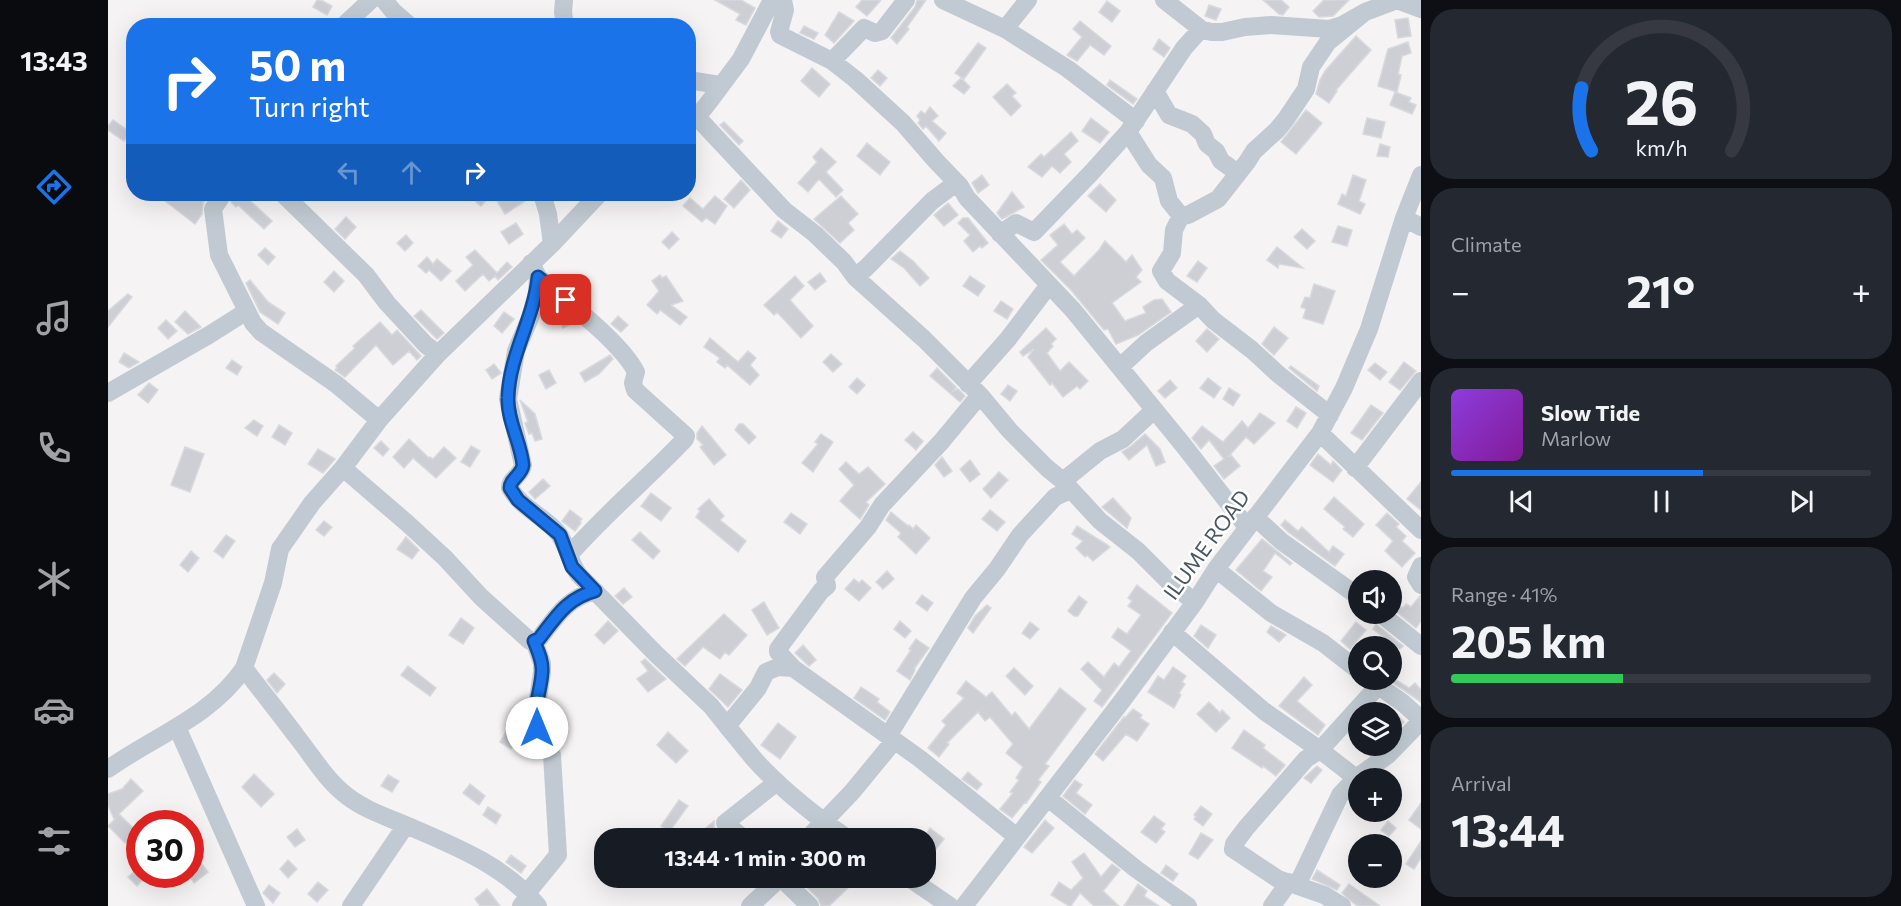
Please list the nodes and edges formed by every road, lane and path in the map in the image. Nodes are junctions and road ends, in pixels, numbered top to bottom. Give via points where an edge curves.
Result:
1 (371, 0) edge
2 (384, 0) edge
3 (564, 0) edge
4 (772, 0) edge
5 (783, 0) edge
6 (906, 0) edge
7 (943, 0) edge
8 (1028, 0) edge
9 (1164, 0) edge
10 (1398, 0) edge
11 (1421, 9) edge
12 (1365, 12) junction
13 (352, 18) edge
14 (401, 18) edge
15 (564, 18) edge
16 (1005, 29) junction
17 (1202, 29) junction
18 (832, 61) junction
19 (696, 81) edge
20 (720, 85) junction
21 (1155, 91) junction
22 (696, 116) edge
23 (696, 123) edge
24 (1132, 126) junction
25 (1238, 173) junction
26 (1421, 175) edge
27 (960, 186) junction
28 (218, 201) edge
29 (290, 201) edge
30 (544, 201) edge
31 (592, 201) edge
32 (1181, 216) junction
33 (1404, 218) junction
34 (1421, 227) edge
35 (1000, 234) junction
36 (552, 244) junction
37 (534, 270) junction
38 (855, 277) junction
39 (1049, 285) junction
40 (1199, 305) junction
41 (247, 311) junction
42 (438, 354) junction
43 (1120, 367) junction
44 (1421, 381) edge
45 (974, 389) junction
46 (108, 393) edge
47 (1154, 410) junction
48 (1330, 415) junction
49 (379, 420) junction
50 (1320, 433) junction
51 (343, 468) junction
52 (1355, 468) junction
53 (1067, 485) junction
54 (1251, 522) junction
55 (1421, 530) edge
56 (569, 555) junction
57 (1421, 566) edge
58 (1216, 569) junction
59 (1421, 585) edge
60 (1348, 589) edge
61 (595, 591) junction
62 (1195, 602) junction
63 (1394, 624) edge
64 (1172, 632) junction
65 (534, 641) junction
66 (1421, 646) edge
67 (1348, 662) edge
68 (244, 668) junction
69 (793, 668) junction
70 (1368, 690) edge
71 (1384, 690) edge
72 (1421, 720) edge
73 (727, 726) junction
74 (177, 727) junction
75 (891, 739) junction
76 (1320, 750) junction
77 (1370, 768) edge
78 (108, 769) edge
79 (1348, 772) edge
80 (777, 782) junction
81 (1348, 786) edge
82 (1048, 798) junction
83 (825, 822) junction
84 (406, 825) junction
85 (731, 828) edge
86 (819, 828) edge
87 (833, 828) edge
88 (1017, 837) junction
89 (1292, 883) junction
90 (770, 888) edge
91 (791, 888) edge
92 (924, 888) edge
93 (530, 902) edge
94 (256, 906) edge
95 (351, 906) edge
96 (750, 906) edge
97 (810, 906) edge
98 (950, 906) edge
99 (964, 906) edge
100 (1188, 906) edge
101 (1272, 906) edge
102 (1342, 906) edge

1 - 13 street
2 - 14 street
3 - 15 street
4 - 20 street via 741,59
5 - 18 street via 780,35
6 - 18 street via 882,31 875,33 864,28
7 - 16 street
8 - 16 street
9 - 17 street
10 - 11 street
10 - 12 street
12 - 17 street via 1329,29 1271,25 1222,32
12 - 25 street via 1328,42 1311,67 1306,89 1286,119
16 - 24 street via 1068,69
17 - 21 street
18 - 27 street via 903,123
19 - 20 street
20 - 22 street
21 - 24 street
21 - 25 street via 1169,115 1203,134 1221,161
23 - 38 street via 784,210 844,262
24 - 32 street via 1149,165 1163,178 1169,201
24 - 35 street via 1034,232 1017,223
25 - 32 street via 1218,199
26 - 33 street, ILUME ROAD
27 - 35 street
27 - 38 street via 952,186 932,201
28 - 41 street via 213,209 219,255
29 - 42 street via 366,275 387,303
30 - 36 street
31 - 36 street
32 - 40 street via 1174,230 1172,253 1161,271
33 - 34 street
33 - 48 street, ILUME ROAD via 1369,329
35 - 39 street
36 - 37 street
37 - 42 street
37 - 56 street via 534,308 516,351 508,399 523,465 509,485 518,500 560,535
37 - 56 street via 626,356 636,372 635,390 686,436
38 - 45 street
39 - 43 street
39 - 45 street
40 - 43 street
40 - 48 street
41 - 46 street
41 - 49 street via 261,332 336,384
42 - 49 street
43 - 47 street
44 - 52 street
45 - 53 street
45 - 69 street via 941,442 882,505 825,577 827,586 778,649
47 - 53 street via 1123,439 1100,451
47 - 54 street
48 - 50 street, ILUME ROAD
49 - 51 street
50 - 52 street
50 - 54 street, ILUME ROAD
51 - 65 street
51 - 68 street via 280,549 273,583
52 - 55 street
53 - 62 street via 1100,521
53 - 75 street via 1020,535 973,598
54 - 58 street, ILUME ROAD
54 - 60 street
56 - 61 street via 572,567
57 - 59 street via 1416,577
58 - 62 street, ILUME ROAD
58 - 67 street via 1271,613
61 - 65 street via 572,600
61 - 73 street
62 - 64 street, ILUME ROAD
63 - 66 street
64 - 76 street via 1256,704
64 - 82 street, ILUME ROAD
65 - 93 street via 542,663 535,719 552,754 558,855 531,888
68 - 74 street via 206,709
68 - 84 street via 328,778 347,796
69 - 73 street via 778,667 766,672
69 - 75 street
70 - 76 street
71 - 72 street
72 - 77 street
73 - 80 street
74 - 78 street
74 - 94 street
75 - 83 street
75 - 88 street
76 - 79 street
76 - 89 street via 1306,759 1234,844 1235,852 1278,879
80 - 83 street
80 - 85 street via 725,823
81 - 89 street via 1340,795 1300,879
82 - 88 street, ILUME ROAD
82 - 100 street
83 - 86 street
83 - 87 street
84 - 93 street via 487,862
84 - 95 street
88 - 99 street, ILUME ROAD
89 - 101 street
89 - 102 street
90 - 96 street
91 - 97 street
92 - 98 street

